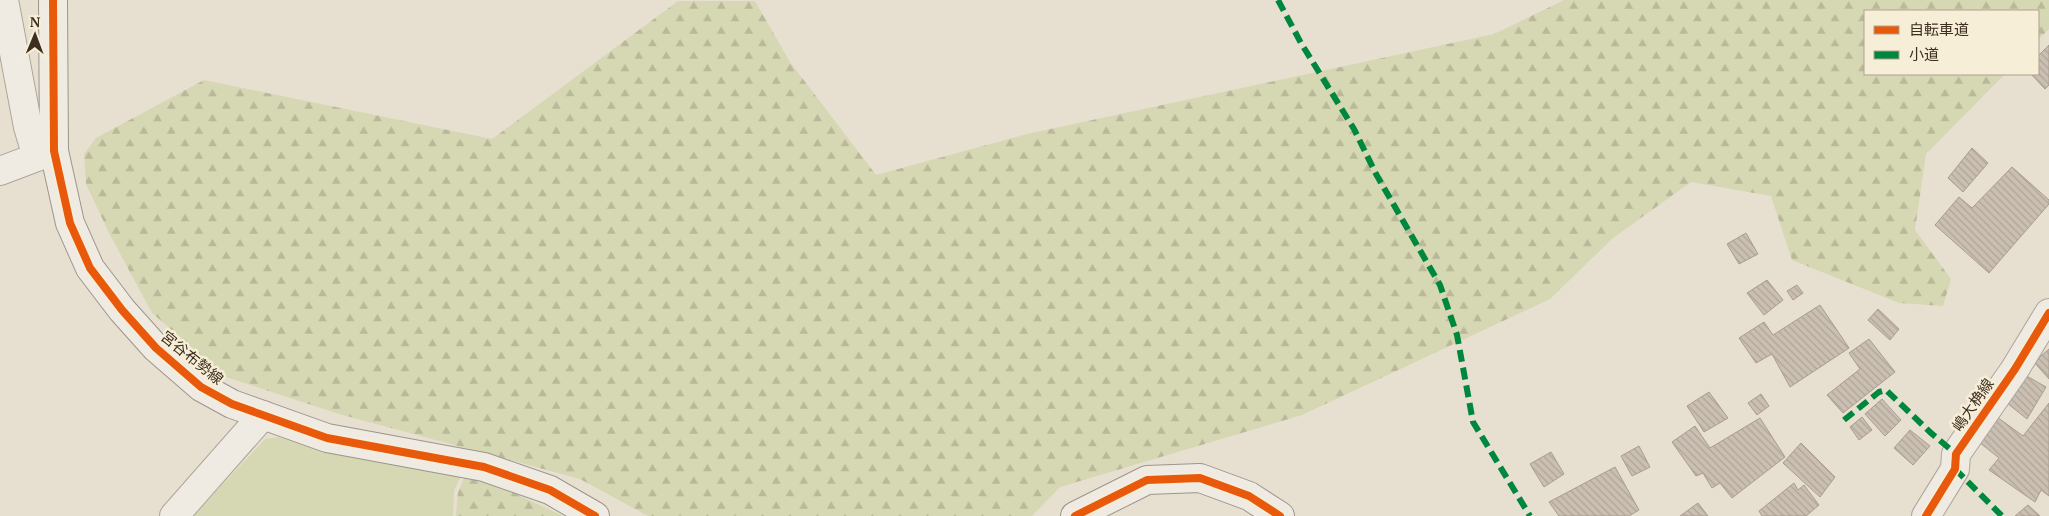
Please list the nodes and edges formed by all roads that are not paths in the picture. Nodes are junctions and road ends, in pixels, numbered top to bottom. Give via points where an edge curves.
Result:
1 (4, 0) edge
2 (53, 0) edge
3 (45, 154) junction
4 (0, 170) edge
5 (2049, 313) edge
6 (263, 415) junction
7 (174, 516) edge
8 (594, 516) edge
9 (1075, 516) edge
10 (1280, 516) edge
11 (1926, 516) edge

1 - 3 street via 28,127
2 - 3 street, 宮谷布勢線
3 - 4 street
3 - 6 street, 宮谷布勢線 via 90,268 122,310 156,348 201,387 232,404
5 - 11 street, 嶋大桷線 via 1956,454 1955,469
6 - 7 street
6 - 8 street, 宮谷布勢線 via 327,438 484,467 550,490
9 - 10 street via 1147,480 1200,478 1249,496

